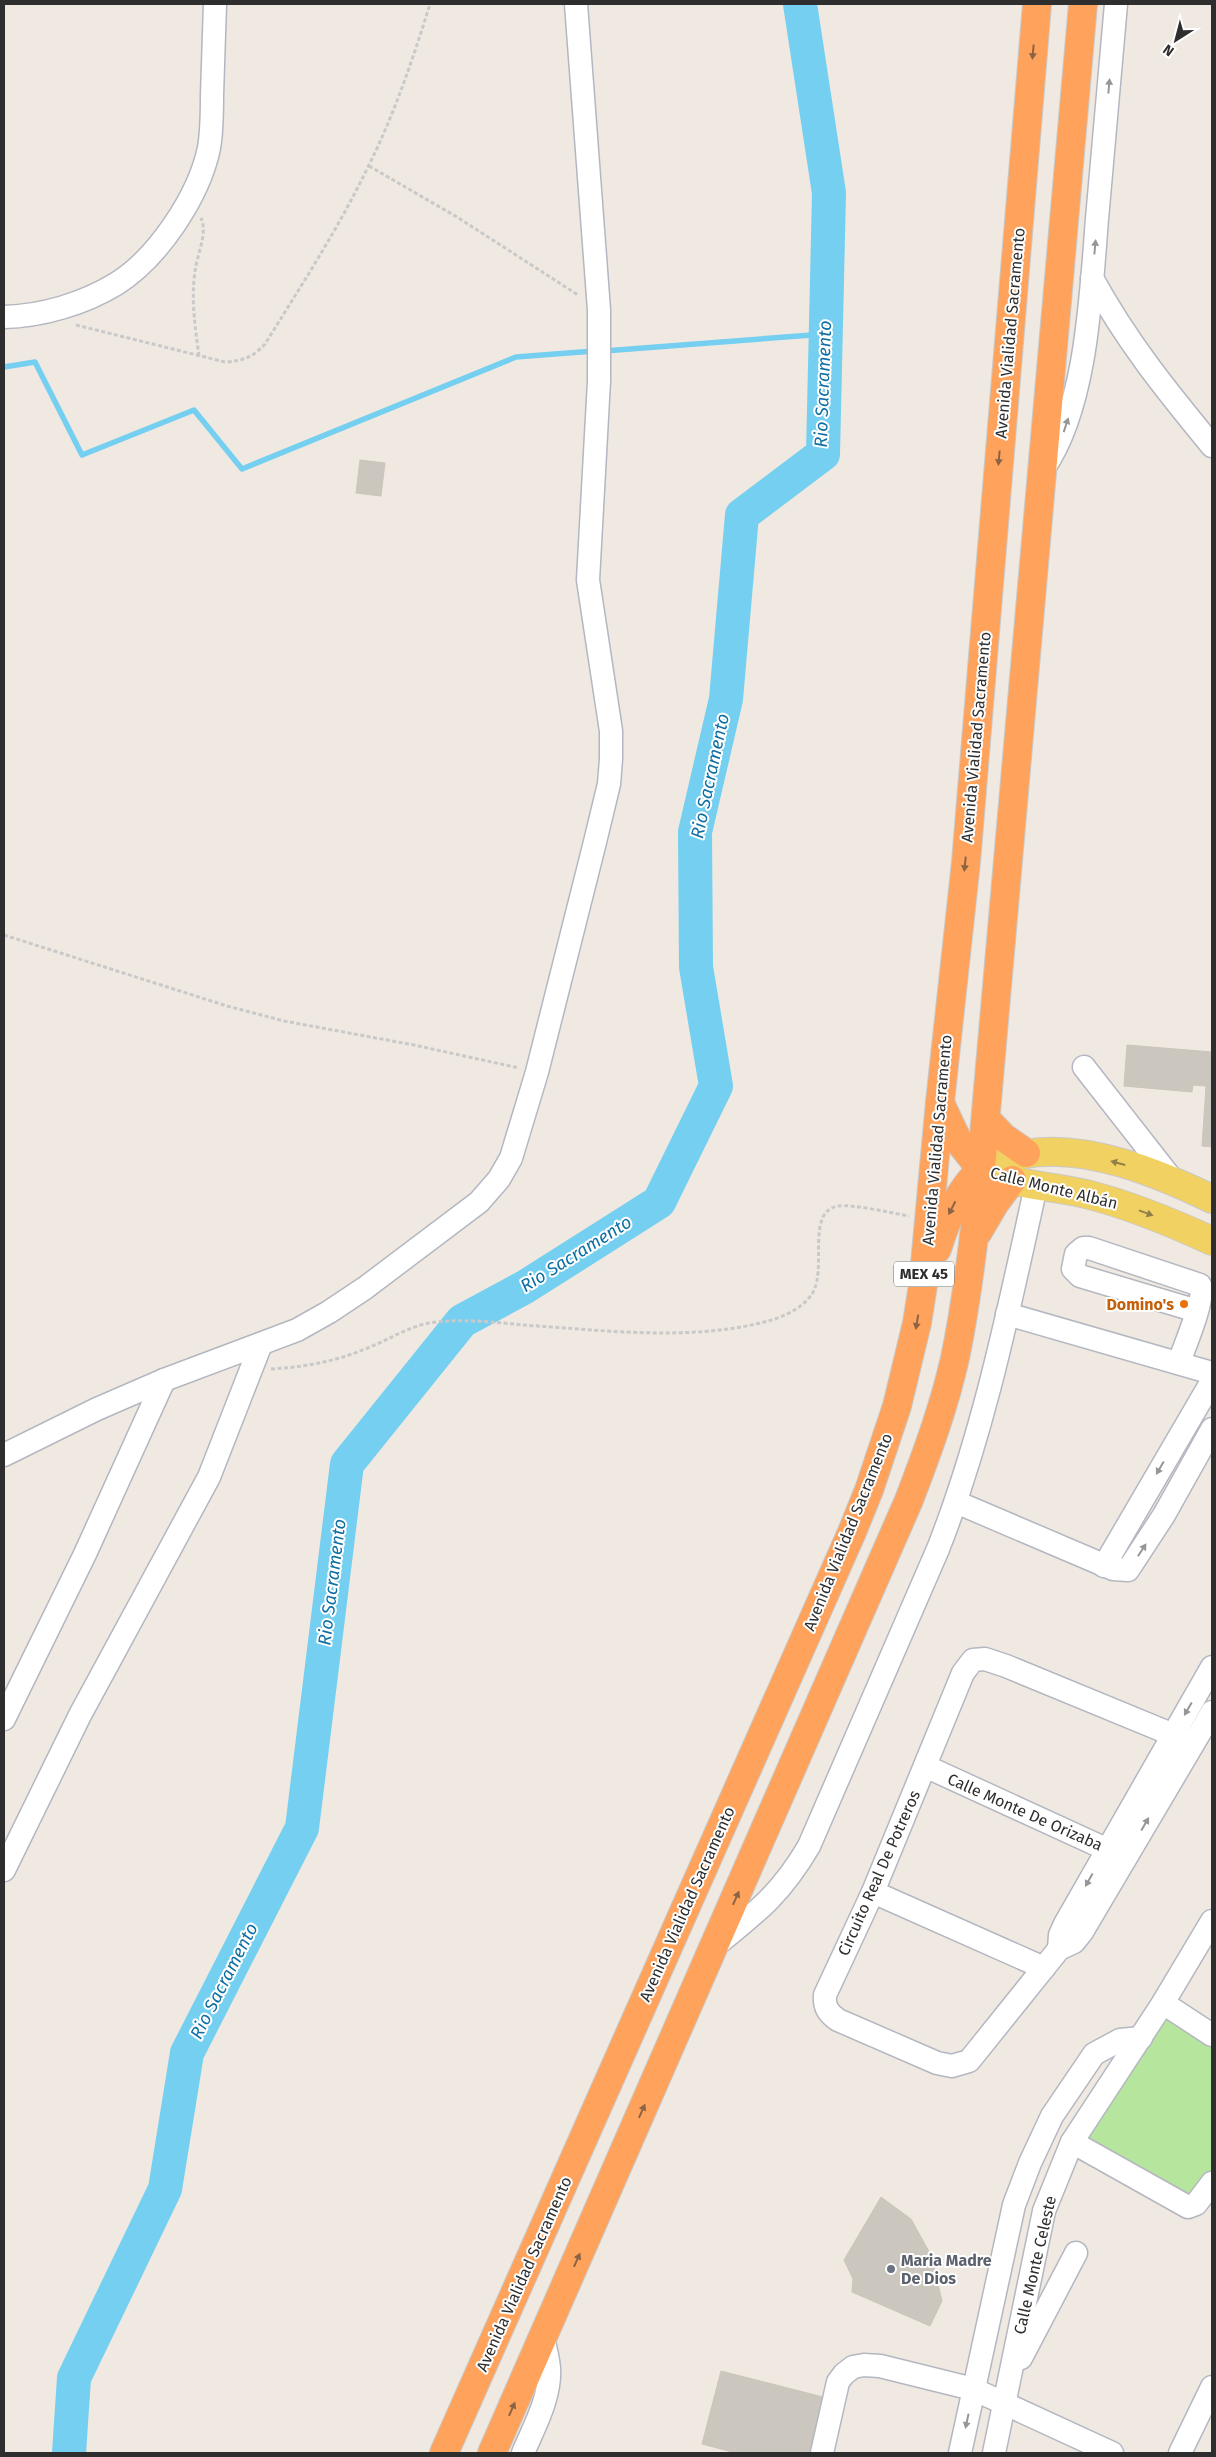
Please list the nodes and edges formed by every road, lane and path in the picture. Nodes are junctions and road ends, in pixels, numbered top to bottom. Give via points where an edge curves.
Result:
1 (214, 4) edge
2 (430, 4) edge
3 (576, 4) edge
4 (1038, 4) edge
5 (1083, 4) edge
6 (1116, 4) edge
7 (369, 166) junction
8 (190, 196) junction
9 (1092, 278) junction
10 (599, 310) junction
11 (4, 317) edge
12 (69, 323) dead end
13 (199, 356) junction
14 (1212, 446) edge
15 (1044, 468) junction
16 (4, 935) edge
17 (1084, 1067) dead end
18 (536, 1072) junction
19 (940, 1102) junction
20 (986, 1119) junction
21 (1026, 1153) junction
22 (981, 1169) junction
23 (1174, 1182) junction
24 (1024, 1183) junction
25 (1212, 1199) edge
26 (929, 1219) junction
27 (974, 1240) junction
28 (1212, 1241) edge
29 (923, 1285) junction
30 (1196, 1311) junction
31 (1007, 1314) junction
32 (261, 1344) junction
33 (1179, 1362) junction
34 (251, 1369) junction
35 (1212, 1373) edge
36 (164, 1380) junction
37 (1212, 1381) edge
38 (1212, 1429) edge
39 (1176, 1440) junction
40 (1199, 1449) junction
41 (4, 1456) edge
42 (956, 1502) junction
43 (1104, 1566) junction
44 (1212, 1667) edge
45 (1212, 1712) edge
46 (4, 1719) edge
47 (1184, 1738) junction
48 (925, 1766) junction
49 (1116, 1854) junction
50 (4, 1870) edge
51 (873, 1892) junction
52 (1212, 1921) edge
53 (715, 1946) junction
54 (1044, 1968) junction
55 (1163, 2003) junction
56 (1212, 2034) edge
57 (1141, 2038) junction
58 (1072, 2142) junction
59 (1212, 2183) edge
60 (1014, 2205) junction
61 (1044, 2211) junction
62 (1076, 2253) dead end
63 (543, 2337) junction
64 (1212, 2387) edge
65 (974, 2389) junction
66 (1007, 2392) junction
67 (444, 2453) edge
68 (492, 2453) edge
69 (523, 2453) edge
70 (822, 2453) edge
71 (960, 2453) edge
72 (994, 2453) edge
73 (1112, 2453) edge
74 (1180, 2453) edge

1 - 8 street via 209,148 202,173
2 - 7 path via 400,93
3 - 10 street
4 -> 19 highway, Avenida Vialidad Sacramento / MEX 45 via 966,862
5 - 15 highway, MEX 45
9 -> 6 street
7 - 10 path via 494,240
7 - 13 path via 313,267 265,344 255,355 242,361 225,362
8 - 11 street via 166,236 117,283 73,304
8 - 13 path via 203,222 192,299
9 - 14 street via 1151,372
15 -> 9 street via 1058,445 1070,414
10 - 18 street via 599,381 588,580 611,731 609,784
12 - 13 path
15 - 20 highway, MEX 45
16 - 18 path via 246,1011
17 - 23 street
18 - 32 street via 512,1158 499,1179 478,1202 365,1288 296,1330
19 - 22 highway via 956,1140
19 - 26 highway, Avenida Vialidad Sacramento / MEX 45
20 - 21 highway via 1003,1137
20 - 22 highway, MEX 45
21 - 22 main road, Calle Monte Albán
23 -> 21 main road, Calle Monte Albán via 1118,1162 1090,1156
22 - 24 main road, Calle Monte Albán
22 - 27 highway, MEX 45
22 -> 29 highway via 962,1190 948,1216
23 - 25 main road, Calle Monte Albán
24 - 27 highway via 989,1212
24 -> 28 main road, Calle Monte Albán via 1127,1206
24 - 31 street
26 - 29 highway, Avenida Vialidad Sacramento / MEX 45
26 - 34 path via 851,1207 837,1206 828,1211 818,1229 820,1268 812,1294 794,1310 769,1321 710,1331 670,1332 462,1321 429,1323 321,1365
53 -> 27 highway, MEX 45 via 909,1500 929,1447 954,1360
29 -> 67 highway, Avenida Vialidad Sacramento / MEX 45 via 898,1406 852,1532
30 - 30 street via 1202,1288 1196,1283 1089,1248 1076,1254 1073,1269 1080,1276
30 - 33 street
31 - 33 street
31 - 42 street via 984,1410
32 - 34 street
32 - 36 street
33 - 35 street
34 - 50 street via 209,1476 80,1715
36 - 41 street via 97,1409
36 - 46 street via 85,1554
37 - 39 street
38 - 40 street
39 - 40 street
39 -> 43 street
43 -> 40 street via 1123,1570 1132,1565 1164,1515
42 - 43 street
42 - 53 street via 809,1846 782,1887
44 -> 47 street, Circuito Real De Potreros
45 - 47 street, Circuito Real De Potreros
47 - 48 street, Circuito Real De Potreros via 1006,1666 979,1659 973,1660 963,1673
47 - 49 street, Circuito Real De Potreros
48 - 49 street, Calle Monte De Orizaba
48 - 51 street, Circuito Real De Potreros
49 - 54 street, Circuito Real De Potreros via 1082,1932 1074,1942 1059,1949
51 - 54 street
51 - 54 street, Circuito Real De Potreros via 825,1995 829,2014 838,2020 937,2063 960,2065 975,2055
52 - 55 street, Calle Monte Celeste
63 -> 53 highway, MEX 45
55 - 56 street
55 - 57 street, Calle Monte Celeste
57 - 58 street, Calle Monte Celeste
57 - 60 street, Calle Monte Celeste via 1120,2040 1094,2054 1052,2116
58 - 59 street via 1188,2207 1196,2204
58 - 61 street, Calle Monte Celeste
60 - 61 street
60 - 65 street, Calle Monte Celeste
61 - 66 street, Calle Monte Celeste
62 - 66 street
68 -> 63 highway, MEX 45
63 - 69 street via 549,2368 548,2386
64 - 74 street
65 - 66 street
65 - 70 street via 880,2366 854,2367 844,2374 835,2391
65 -> 71 street, Calle Monte Celeste
66 - 72 street, Calle Monte Celeste
66 - 73 street

